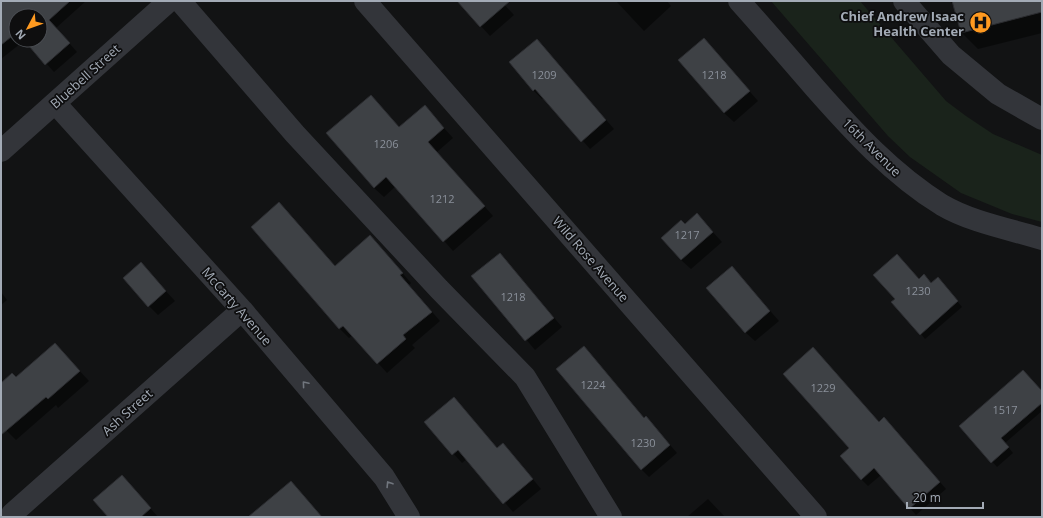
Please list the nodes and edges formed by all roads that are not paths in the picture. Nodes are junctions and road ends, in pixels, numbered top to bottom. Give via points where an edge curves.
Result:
1 (169, 1) edge
2 (180, 1) edge
3 (365, 1) edge
4 (739, 1) edge
5 (904, 1) edge
6 (55, 103) junction
7 (1042, 119) edge
8 (1, 151) edge
9 (1042, 239) edge
10 (242, 310) junction
11 (9, 511) edge
12 (409, 517) edge
13 (611, 517) edge
14 (816, 517) edge

1 - 6 street, Bluebell Street
2 - 13 street via 295,134 525,377
3 - 14 street, Wild Rose Avenue
4 - 9 street, 16th Avenue via 840,116 900,176 943,205 981,221
5 - 7 street via 951,55 998,94
6 - 8 street, Bluebell Street
6 - 10 street, McCarty Avenue
10 - 11 street, Ash Street
12 -> 10 street, McCarty Avenue via 384,477

